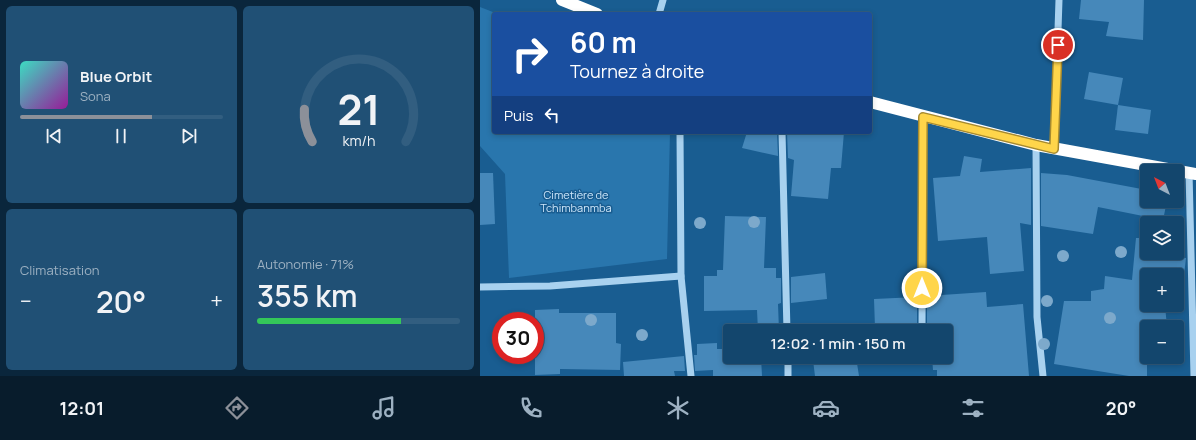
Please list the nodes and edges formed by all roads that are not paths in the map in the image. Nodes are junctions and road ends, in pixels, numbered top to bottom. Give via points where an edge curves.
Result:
1 (562, 0) edge
2 (663, 0) edge
3 (1059, 0) edge
4 (592, 12) edge
5 (660, 12) edge
6 (872, 103) edge
7 (923, 117) junction
8 (680, 134) edge
9 (782, 134) edge
10 (1036, 145) junction
11 (1054, 149) junction
12 (1193, 173) edge
13 (682, 276) junction
14 (480, 287) edge
15 (787, 324) edge
16 (922, 324) edge
17 (788, 364) edge
18 (691, 376) edge
19 (788, 376) edge
20 (1043, 376) edge
21 (1194, 376) edge

1 - 4 highway
2 - 5 street
3 - 11 street
6 - 7 highway
7 - 10 highway
7 - 16 street
8 - 13 street
9 - 15 street
10 - 11 highway
10 - 20 street via 1037,318
11 - 12 highway
12 - 21 street
13 - 14 street via 550,286
13 - 18 street
17 - 19 street

